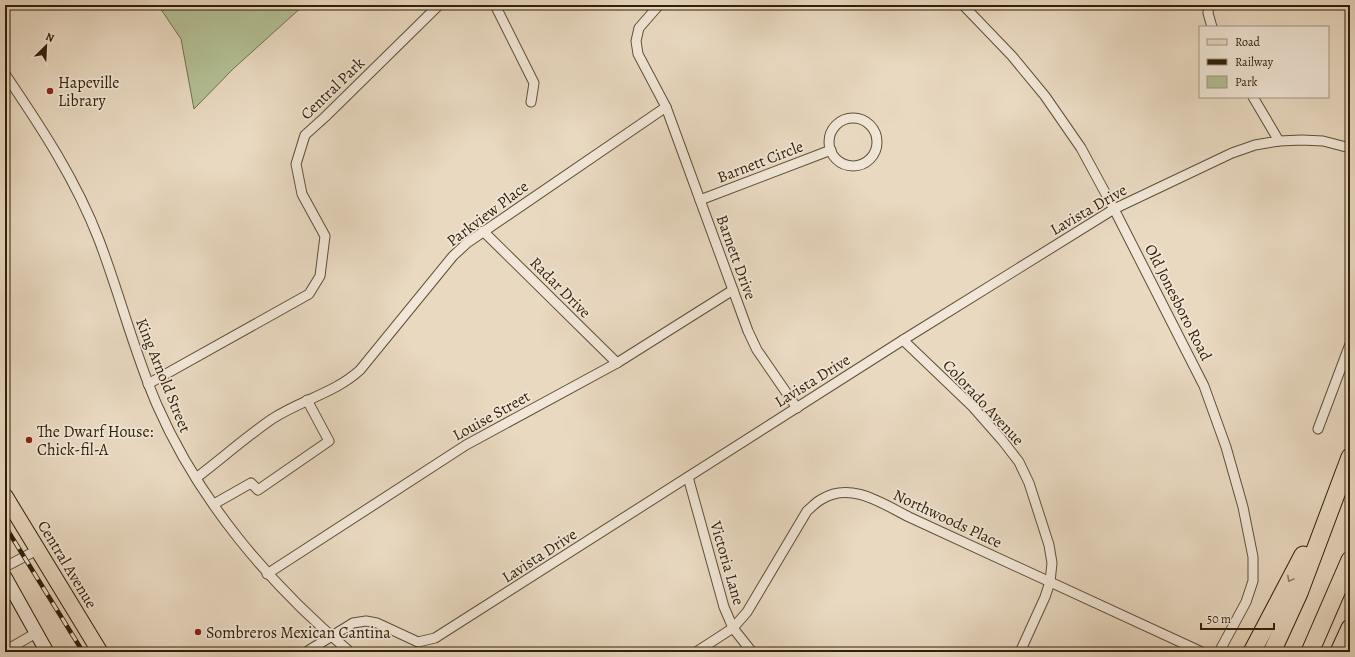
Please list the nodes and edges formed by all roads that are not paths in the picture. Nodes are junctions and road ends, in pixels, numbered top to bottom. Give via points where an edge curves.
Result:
1 (439, 5) edge
2 (495, 5) edge
3 (659, 5) edge
4 (963, 5) edge
5 (1209, 5) edge
6 (1211, 26) edge
7 (5, 74) edge
8 (1254, 98) edge
9 (531, 102) dead end
10 (666, 107) junction
11 (1279, 140) junction
12 (1350, 148) edge
13 (831, 150) junction
14 (700, 200) junction
15 (1114, 208) junction
16 (483, 231) junction
17 (733, 290) junction
18 (903, 340) junction
19 (1350, 344) edge
20 (617, 364) junction
21 (148, 384) junction
22 (307, 400) junction
23 (797, 408) junction
24 (1318, 429) dead end
25 (1350, 456) edge
26 (688, 477) junction
27 (196, 478) junction
28 (1334, 495) junction
29 (5, 496) edge
30 (214, 504) junction
31 (39, 549) junction
32 (1350, 560) edge
33 (5, 567) edge
34 (267, 574) junction
35 (5, 577) edge
36 (1050, 582) junction
37 (733, 628) junction
38 (1350, 628) edge
39 (36, 633) junction
40 (331, 636) junction
41 (5, 651) edge
42 (47, 652) edge
43 (100, 652) edge
44 (306, 652) edge
45 (350, 652) edge
46 (696, 652) edge
47 (752, 652) edge
48 (1020, 652) edge
49 (1202, 652) edge
50 (1219, 652) edge
51 (1252, 652) edge
52 (1272, 652) edge
53 (1310, 652) edge
54 (1339, 652) edge

1 - 21 street, Central Park via 304,135 296,164 302,194 325,236 320,276 309,294
2 - 9 street via 534,83
3 - 10 street, Barnett Drive via 639,28 636,41 638,54
4 - 15 street, Old Jonesboro Road via 1012,56 1045,96 1081,148
5 - 6 street
7 - 21 street, King Arnold Street via 47,135 77,189 100,241 135,352
8 - 11 street
10 - 14 street, Barnett Drive
10 - 16 street, Parkview Place
11 - 12 street, Lavista Drive via 1323,141
11 - 15 street, Lavista Drive via 1232,153
13 - 13 street via 841,162 856,166 870,159 877,145 877,137 869,124 855,118 847,119 834,128 830,135
13 - 14 street, Barnett Circle
14 - 17 street, Barnett Drive
15 - 18 street, Lavista Drive
15 - 50 street, Old Jonesboro Road via 1204,386 1226,447 1243,507 1253,557 1252,581 1246,602
16 - 20 street, Radar Drive
16 - 22 street, Parkview Place via 453,256 349,381
17 - 20 street, Louise Street
17 - 23 street, Barnett Drive via 757,350
18 - 23 street, Lavista Drive
18 - 36 street, Colorado Avenue via 973,407 1019,462 1029,483 1049,545 1052,563
19 - 24 street
20 - 34 street, Louise Street via 466,445
21 - 27 street, King Arnold Street via 176,444
22 - 27 street, Parkview Place via 272,420
22 - 30 street via 329,441 258,490 251,483
23 - 26 street, Lavista Drive
25 - 28 highway
26 - 37 street, Victoria Lane via 724,607
26 - 40 street, Lavista Drive via 435,638 418,642 377,623 366,621 353,623
27 - 30 street, King Arnold Street
28 -> 51 highway
28 - 52 highway via 1299,592
29 - 31 main road, Central Avenue
30 - 34 street, King Arnold Street
31 - 33 street
31 - 43 main road, Central Avenue
32 - 53 highway
34 - 40 street, King Arnold Street via 296,605
35 - 39 street
36 - 37 street, Northwoods Place via 868,496 840,492 822,498 807,511 747,612
36 - 48 street, Colorado Avenue
36 - 49 street, Northwoods Place
37 - 46 street, Northwoods Place
37 - 47 street, Victoria Lane
38 - 54 highway
39 - 41 street
39 - 42 street
40 - 44 street, Lavista Drive
40 - 45 street, King Arnold Street

